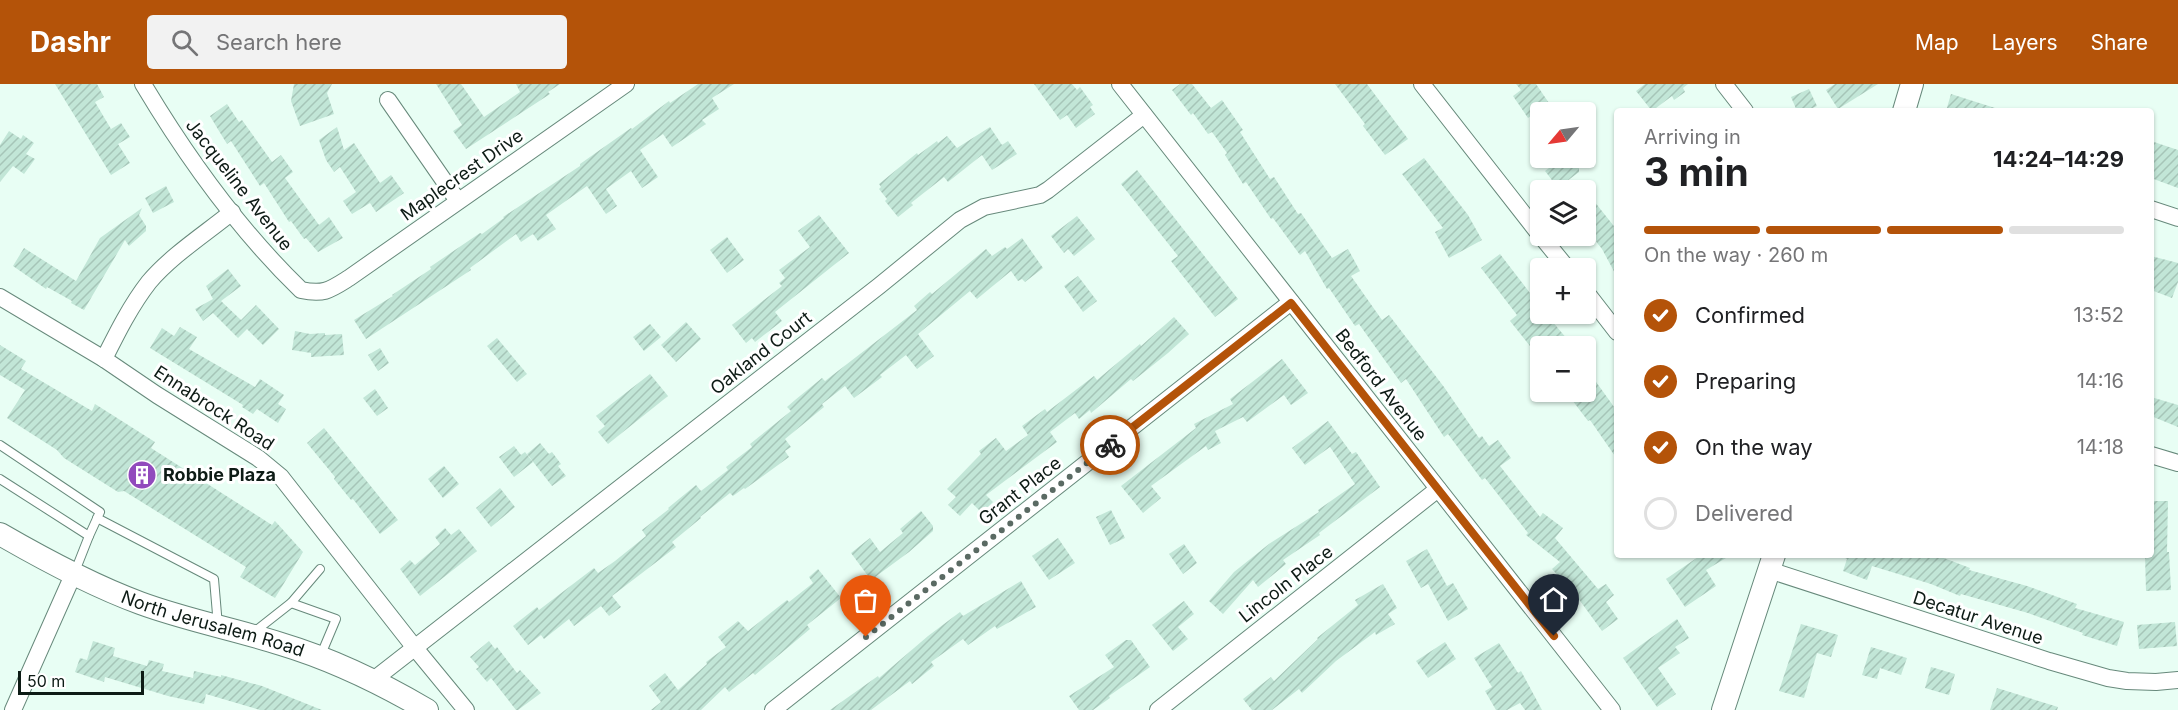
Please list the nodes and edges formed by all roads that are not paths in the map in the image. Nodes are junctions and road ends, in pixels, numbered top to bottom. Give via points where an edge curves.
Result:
1 (142, 84) edge
2 (626, 84) edge
3 (1120, 84) edge
4 (1422, 84) edge
5 (1724, 84) edge
6 (1912, 84) edge
7 (607, 89) edge
8 (388, 100) dead end
9 (1743, 108) edge
10 (1905, 108) edge
11 (1144, 115) junction
12 (458, 201) junction
13 (2154, 210) edge
14 (232, 212) junction
15 (2178, 219) edge
16 (1530, 221) edge
17 (1550, 246) edge
18 (1559, 258) edge
19 (318, 293) joint
20 (0, 297) edge
21 (1291, 303) junction
22 (1596, 305) edge
23 (1614, 328) edge
24 (104, 359) junction
25 (0, 445) edge
26 (2154, 456) edge
27 (2178, 464) edge
28 (0, 478) edge
29 (1438, 489) junction
30 (97, 518) junction
31 (0, 534) edge
32 (89, 536) junction
33 (1772, 563) edge
34 (320, 569) dead end
35 (73, 575) junction
36 (291, 603) junction
37 (218, 626) junction
38 (251, 635) junction
39 (415, 648) junction
40 (320, 657) junction
41 (2178, 680) edge
42 (372, 681) junction
43 (13, 710) edge
44 (427, 710) edge
45 (466, 710) edge
46 (773, 710) edge
47 (1158, 710) edge
48 (1612, 710) edge
49 (1723, 710) edge

1 - 14 street, Jacqueline Avenue via 168,128
2 - 7 street, Maplecrest Drive
3 - 11 street, Bedford Avenue
4 - 16 street
5 - 9 street
6 - 10 main road
7 - 12 street, Maplecrest Drive
8 - 12 street
11 - 21 street, Bedford Avenue
11 - 39 street, Oakland Court via 1040,195 984,207 960,220
12 - 19 street, Maplecrest Drive via 350,278
13 - 15 street
14 - 19 street, Jacqueline Avenue via 301,290
14 - 24 street via 149,282
17 - 18 street
20 - 24 street, Ennabrock Road
21 - 29 street, Bedford Avenue
21 - 46 street, Grant Place
22 - 23 street
24 - 39 street, Ennabrock Road via 258,458 281,477
25 - 30 lane via 100,512
26 - 27 street
28 - 32 lane
29 - 47 street, Lincoln Place
29 - 48 street, Bedford Avenue
30 - 32 lane
30 - 37 lane via 214,579
31 - 35 main road, North Jerusalem Road
32 - 35 lane
33 - 41 street, Decatur Avenue via 2049,661 2108,678 2137,682
33 - 49 main road
34 - 36 lane
35 - 37 main road, North Jerusalem Road via 140,603
35 - 43 street
36 - 38 lane
36 - 40 lane via 336,619
37 - 38 main road, North Jerusalem Road
38 - 40 main road, North Jerusalem Road
39 - 42 street
39 - 45 street, Ennabrock Road
40 - 42 main road, North Jerusalem Road
42 - 44 main road, North Jerusalem Road

